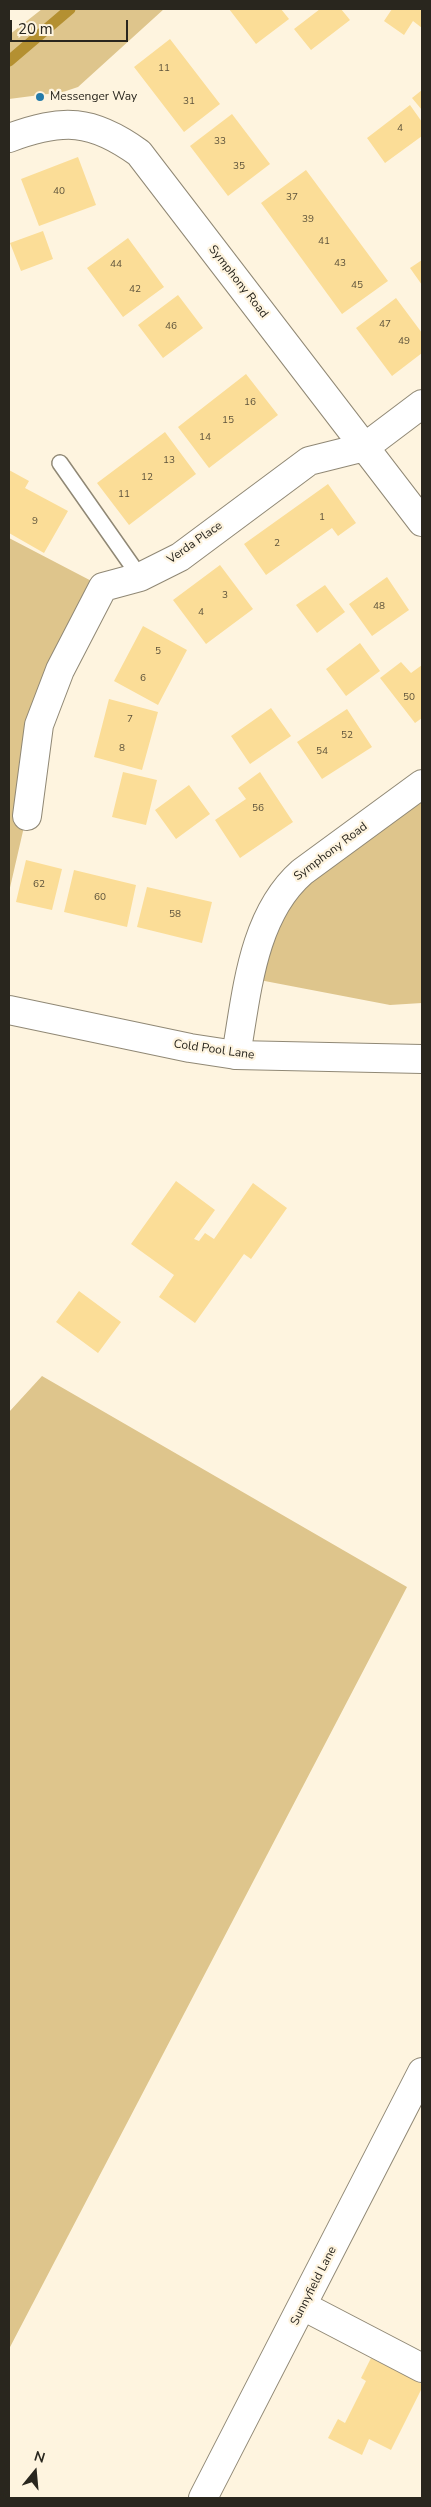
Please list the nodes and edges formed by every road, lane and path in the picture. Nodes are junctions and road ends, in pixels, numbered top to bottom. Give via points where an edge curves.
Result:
1 (9, 138) edge
2 (422, 404) edge
3 (365, 447) junction
4 (60, 463) dead end
5 (422, 522) edge
6 (140, 577) junction
7 (422, 784) edge
8 (27, 816) dead end
9 (9, 1010) edge
10 (236, 1055) junction
11 (422, 1059) edge
12 (419, 2087) edge
13 (303, 2306) junction
14 (422, 2368) edge
15 (203, 2498) edge

1 - 3 street, Symphony Road via 40,126 80,125 120,139 139,153
2 - 3 street
3 - 5 street, Symphony Road
3 - 6 street, Verda Place via 309,461 180,557
4 - 6 lane
6 - 8 street, Verda Place via 102,588 60,670 39,725
7 - 10 street, Symphony Road via 302,872 276,900 249,978
9 - 10 street, Cold Pool Lane
10 - 11 street, Cold Pool Lane
12 - 13 street, Sunnyfield Lane
13 - 14 street
13 - 15 street, Sunnyfield Lane

